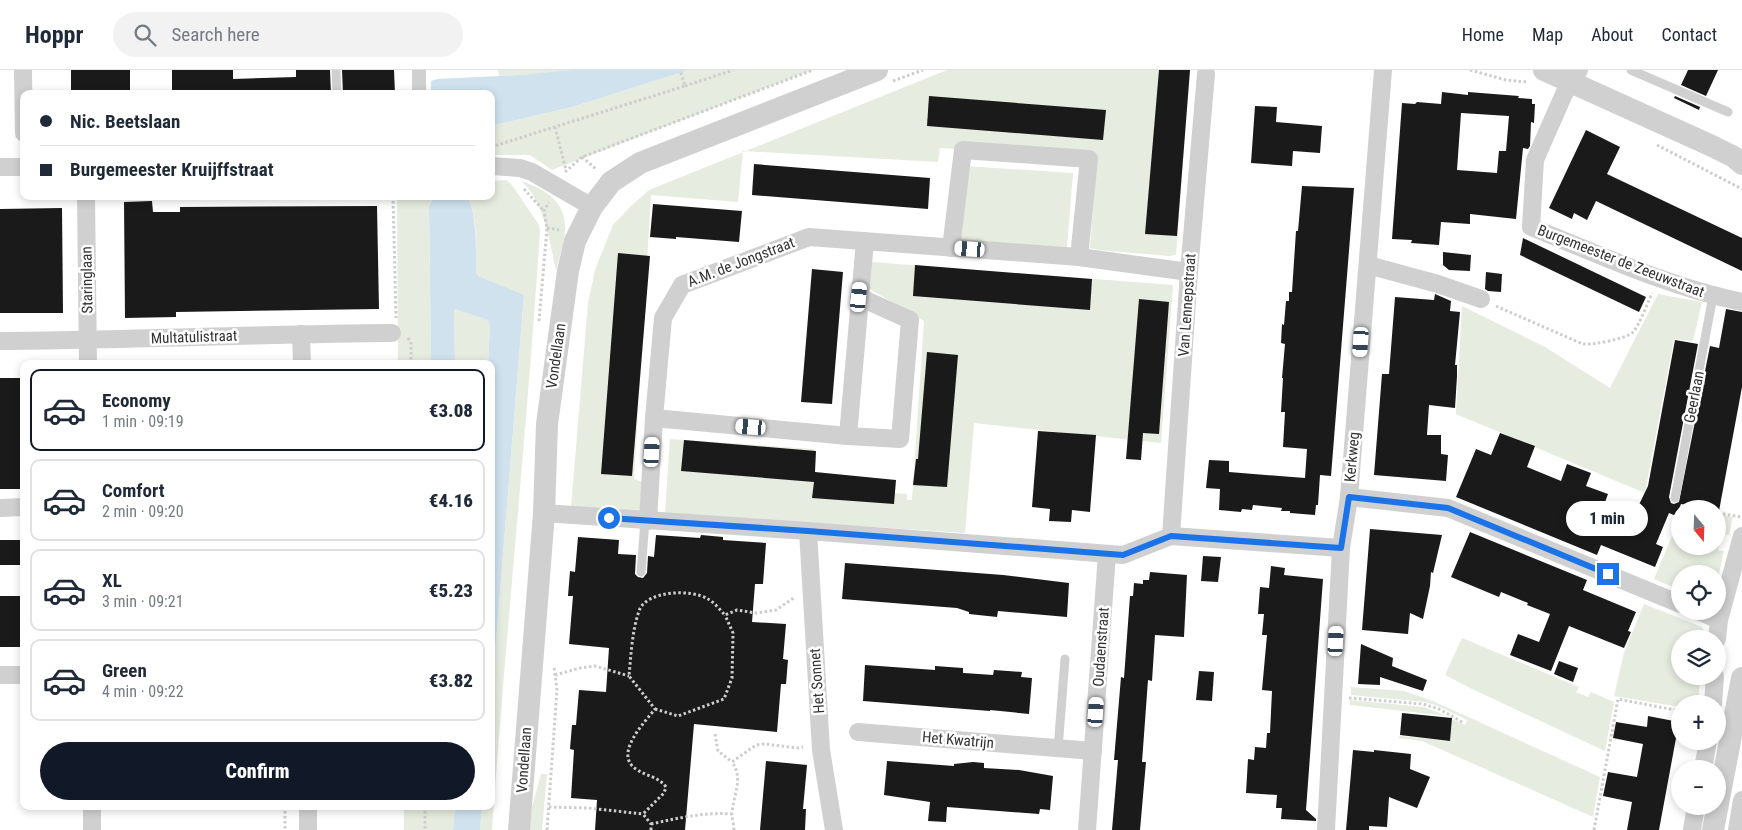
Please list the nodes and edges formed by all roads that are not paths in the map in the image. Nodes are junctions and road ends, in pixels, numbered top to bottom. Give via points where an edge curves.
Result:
1 (23, 70) edge
2 (336, 70) edge
3 (419, 70) edge
4 (1383, 70) edge
5 (1544, 70) edge
6 (1631, 70) edge
7 (1206, 74) dead end
8 (1575, 76) edge
9 (882, 77) edge
10 (23, 90) edge
11 (336, 90) edge
12 (419, 90) edge
13 (1728, 112) dead end
14 (1739, 160) edge
15 (495, 166) edge
16 (0, 167) edge
17 (20, 167) edge
18 (86, 200) edge
19 (592, 207) junction
20 (864, 241) junction
21 (951, 248) junction
22 (1079, 257) junction
23 (1368, 264) junction
24 (1189, 272) junction
25 (1713, 296) junction
26 (859, 297) junction
27 (1482, 299) road end
28 (1742, 302) edge
29 (400, 331) road end
30 (301, 334) junction
31 (88, 340) junction
32 (0, 341) edge
33 (88, 360) edge
34 (302, 360) edge
35 (654, 418) junction
36 (848, 436) junction
37 (1349, 497) junction
38 (1675, 498) dead end
39 (20, 507) edge
40 (0, 508) edge
41 (544, 513) junction
42 (646, 521) junction
43 (808, 531) junction
44 (1171, 536) junction
45 (1742, 536) edge
46 (1341, 548) junction
47 (1107, 554) junction
48 (642, 572) dead end
49 (1726, 596) edge
50 (1671, 600) edge
51 (1719, 620) edge
52 (1718, 630) edge
53 (1064, 659) dead end
54 (0, 675) edge
55 (20, 675) edge
56 (1742, 678) edge
57 (858, 732) dead end
58 (1058, 748) junction
59 (1093, 751) junction
60 (1742, 800) edge
61 (92, 810) edge
62 (308, 810) edge
63 (1694, 815) edge
64 (92, 830) edge
65 (308, 830) edge
66 (519, 830) edge
67 (834, 830) edge
68 (1087, 830) edge
69 (1326, 830) edge
70 (1692, 830) edge
71 (1713, 830) edge
72 (1736, 830) edge

1 - 10 street
2 - 11 lane
3 - 12 street
4 - 23 street, Kerkweg
5 - 8 street
6 - 13 lane
7 - 24 street, Van Lennepstraat
8 - 14 street
8 - 25 street, Burgemeester de Zeeuwstraat via 1535,160 1531,227
9 - 19 street, Vondellaan via 640,163 611,182
15 - 19 street via 532,172
16 - 17 street
18 - 31 street, Staringlaan
19 - 41 street, Vondellaan via 575,241 568,271 547,424
20 - 21 street, A.M. de Jongstraat
20 - 26 street
20 - 35 street, A.M. de Jongstraat via 809,237 682,284 663,318
21 - 22 street, A.M. de Jongstraat
21 - 22 street via 963,150 1089,159
22 - 24 street, A.M. de Jongstraat
23 - 27 street
23 - 37 street, Kerkweg
24 - 44 street, Van Lennepstraat
25 - 28 street, Burgemeester de Zeeuwstraat
25 - 38 lane, Geerlaan
26 - 36 street
26 - 36 street via 910,320 900,439
29 - 30 street, Multatulistraat
30 - 31 street, Multatulistraat
30 - 34 street
31 - 32 street, Multatulistraat
31 - 33 street, Staringlaan
35 - 36 street
35 - 42 street, A.M. de Jongstraat
37 - 46 street, Kerkweg
37 - 50 street via 1448,508
39 - 40 street
41 - 42 street
41 - 66 street, Vondellaan
42 - 43 street
42 - 48 lane
43 - 47 street
43 - 67 street, Het Sonnet via 821,741
44 - 46 street
44 - 47 street via 1123,555
45 - 49 street
46 - 69 street, Kerkweg
47 - 59 street, Oudaenstraat
51 - 52 street
53 - 58 lane
54 - 55 street
56 - 71 street
57 - 58 street, Het Kwatrijn
58 - 59 street, Het Kwatrijn
59 - 68 street, Oudaenstraat
60 - 72 street
61 - 64 street
62 - 65 street
63 - 70 street

